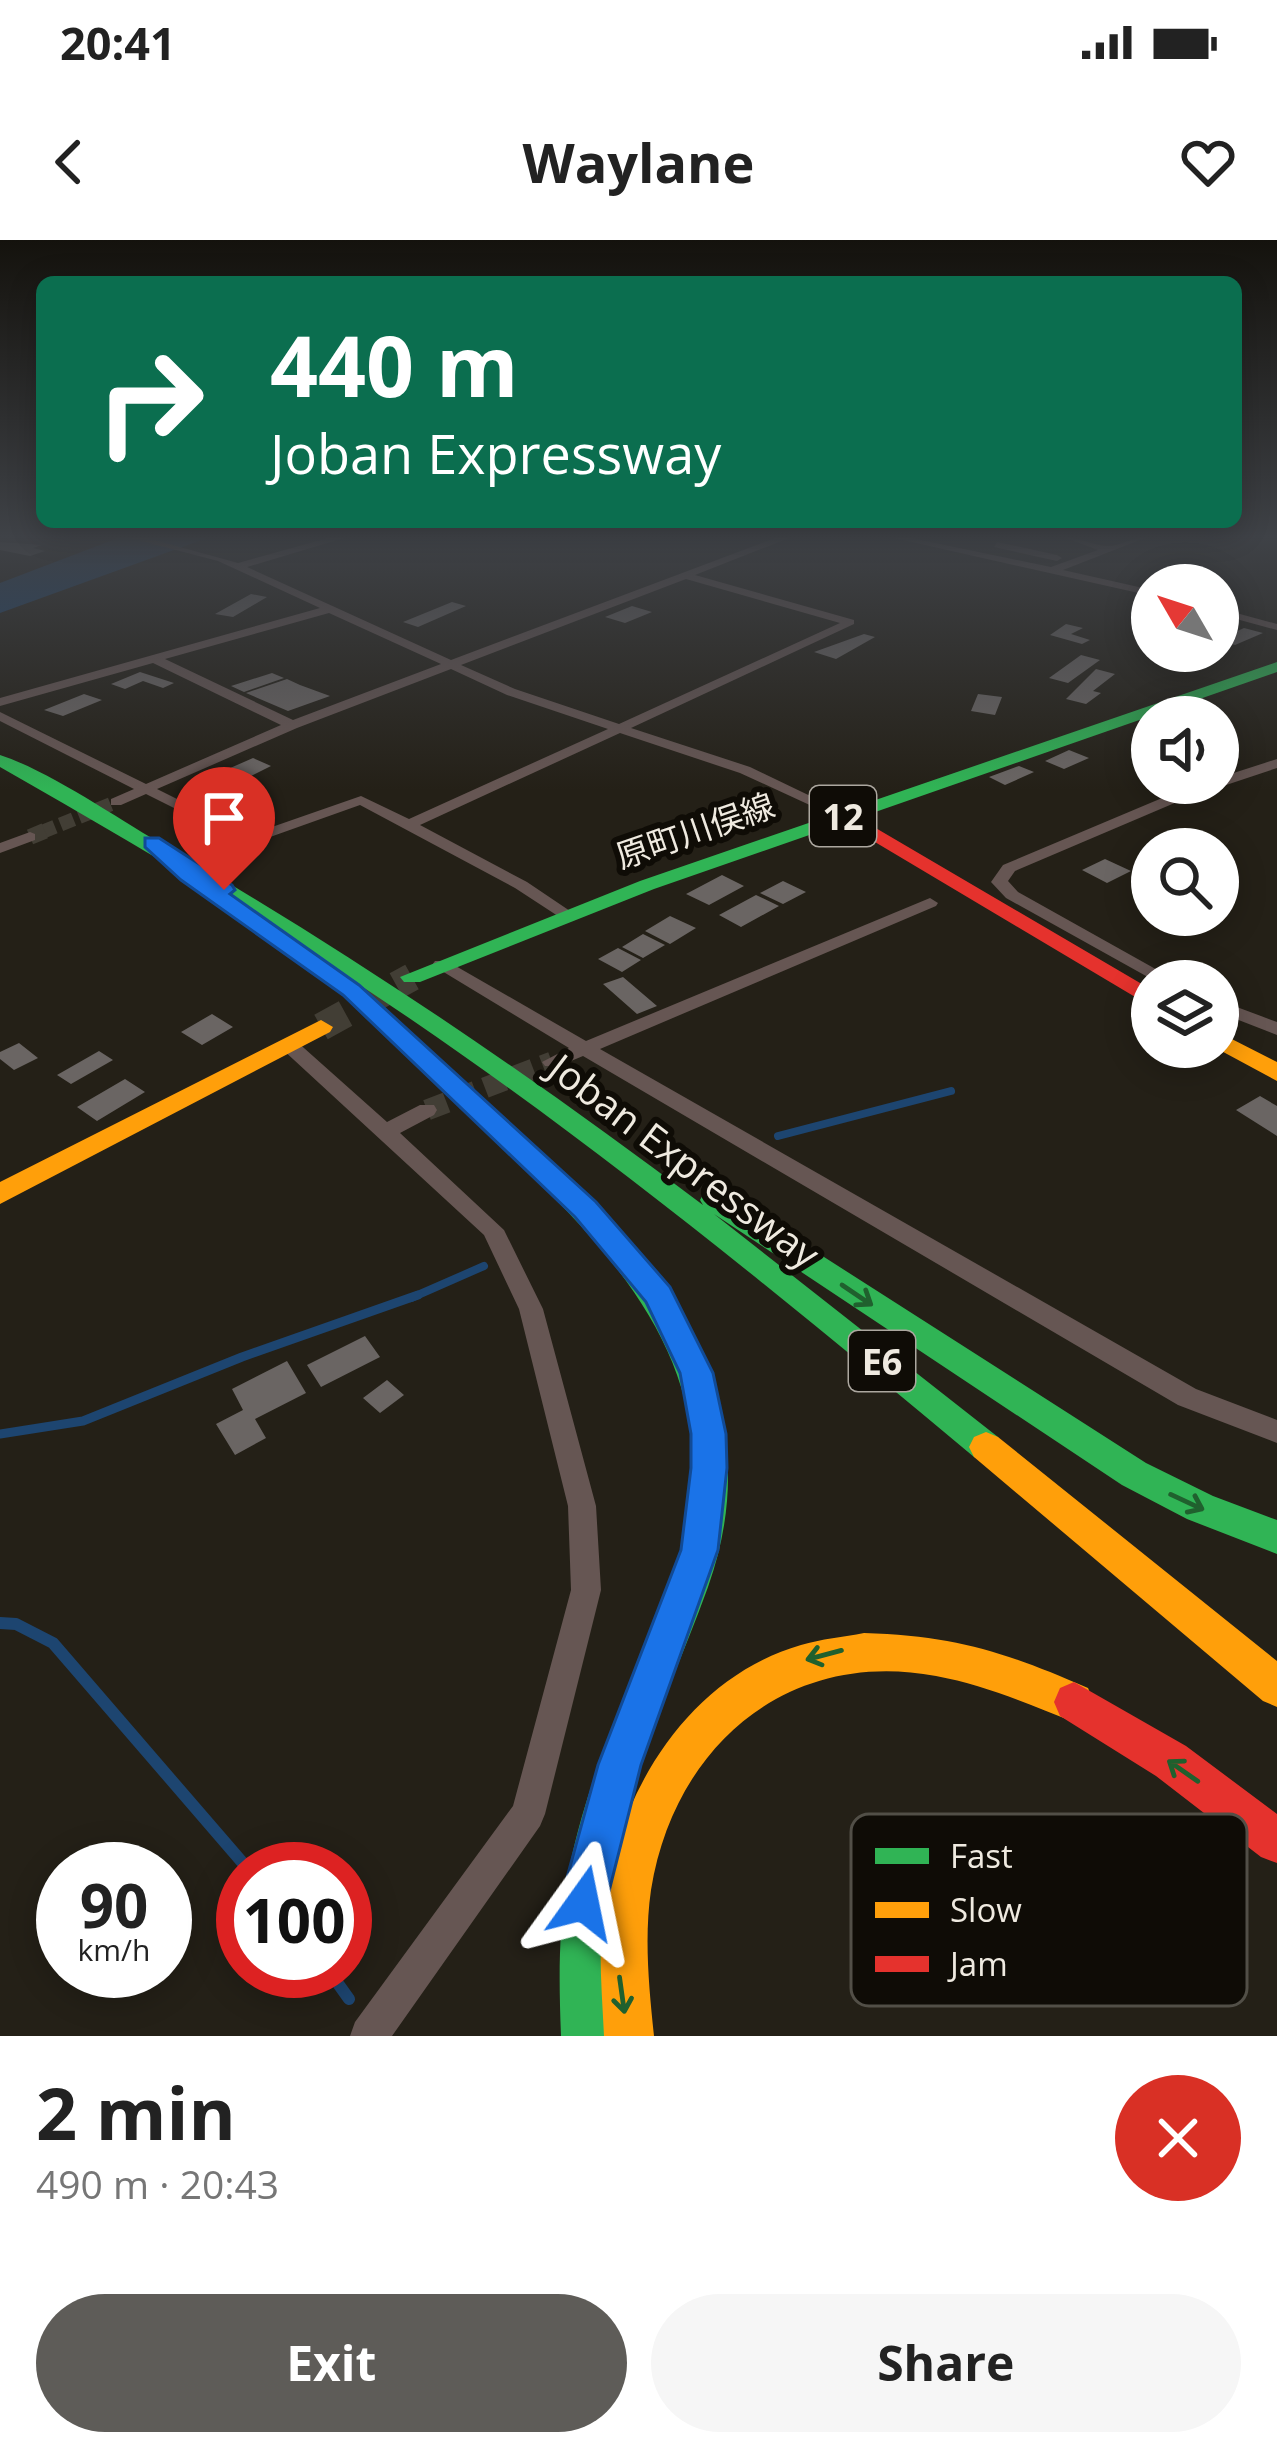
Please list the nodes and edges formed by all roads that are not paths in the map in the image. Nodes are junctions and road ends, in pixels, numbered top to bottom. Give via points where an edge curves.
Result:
1 (285, 622) edge
2 (357, 622) edge
3 (571, 622) edge
4 (849, 622) edge
5 (154, 659) junction
6 (451, 667) junction
7 (1277, 667) edge
8 (0, 702) edge
9 (0, 716) edge
10 (292, 724) junction
11 (615, 729) junction
12 (0, 760) edge
13 (1277, 763) edge
14 (146, 789) junction
15 (116, 802) tunnel mouth
16 (845, 816) junction
17 (411, 824) junction
18 (30, 837) tunnel mouth
19 (152, 843) junction
20 (0, 848) edge
21 (931, 903) dead end
22 (564, 915) junction
23 (1131, 961) edge
24 (441, 965) junction
25 (1131, 974) edge
26 (412, 977) tunnel mouth
27 (1131, 987) edge
28 (1239, 1014) edge
29 (321, 1027) tunnel mouth
30 (1277, 1029) edge
31 (1239, 1036) edge
32 (288, 1044) junction
33 (586, 1050) junction
34 (1239, 1051) edge
35 (475, 1052) junction
36 (1277, 1058) edge
37 (552, 1062) tunnel mouth
38 (1277, 1073) edge
39 (427, 1110) tunnel mouth
40 (383, 1133) junction
41 (0, 1194) edge
42 (1277, 1432) edge
43 (1277, 1537) edge
44 (1277, 1687) edge
45 (1239, 1814) edge
46 (1247, 1820) edge
47 (1277, 1841) edge
48 (369, 2036) edge
49 (586, 2036) edge
50 (629, 2036) edge

1 - 5 street
2 - 6 street
3 - 6 street
4 - 11 street
5 - 8 street
5 - 10 street
6 - 10 street
6 - 11 street
7 - 16 main road, 原町川俣線 / 12
9 - 14 street
10 - 14 street
11 - 16 street via 745,770
11 - 17 street
12 - 19 main road, Joban Expressway / E6
13 - 23 street via 1009,868 999,882
14 - 15 street
14 - 17 street via 248,840 361,800
16 - 22 main road, 原町川俣線 / 12
16 - 25 main road
16 - 27 main road
17 - 22 street
18 - 20 street
19 - 35 main road, Joban Expressway / E6
19 - 49 main road via 351,990 585,1209 658,1295 697,1373 709,1468 700,1550 597,1836 579,1973
21 - 33 street
22 - 24 main road, 原町川俣線 / 12
24 - 26 main road, 原町川俣線 / 12
24 - 33 street
28 - 30 street
29 - 32 main road
31 - 36 main road
32 - 40 street
32 - 41 main road
33 - 37 street
33 - 42 street via 1108,1353
34 - 38 main road
35 -> 43 main road via 1134,1474
35 - 44 main road, Joban Expressway / E6 via 878,1358
39 - 40 street
40 - 48 street via 493,1230 531,1309 582,1506 586,1590 528,1814
45 -> 50 main road via 1115,1726 1012,1673 903,1648 841,1650 796,1663 716,1713 682,1749 644,1820 622,1919 619,1980
47 -> 46 main road

